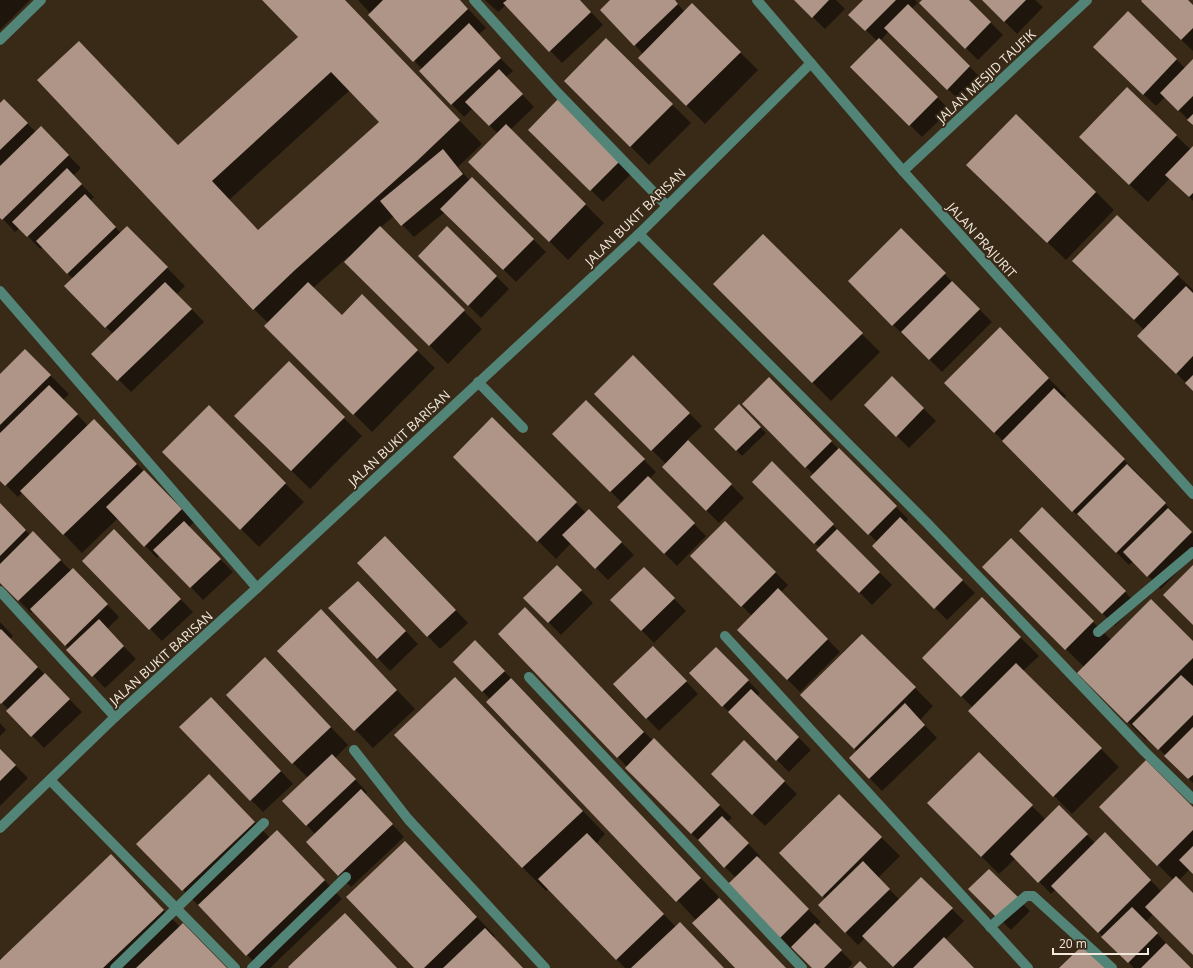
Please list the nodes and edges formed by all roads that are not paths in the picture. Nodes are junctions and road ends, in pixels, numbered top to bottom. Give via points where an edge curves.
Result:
1 (41, 0) edge
2 (474, 0) edge
3 (756, 0) edge
4 (1087, 0) edge
5 (0, 40) edge
6 (811, 63) junction
7 (903, 171) junction
8 (667, 206) junction
9 (639, 234) junction
10 (0, 290) edge
11 (478, 382) junction
12 (523, 428) dead end
13 (1193, 494) edge
14 (1193, 552) edge
15 (257, 588) junction
16 (0, 591) edge
17 (1098, 632) dead end
18 (725, 636) dead end
19 (529, 677) dead end
20 (115, 717) junction
21 (354, 750) dead end
22 (50, 780) junction
23 (1193, 799) edge
24 (264, 823) dead end
25 (0, 828) edge
26 (346, 876) dead end
27 (177, 908) junction
28 (990, 927) junction
29 (259, 966) edge
30 (115, 968) edge
31 (235, 968) edge
32 (545, 968) edge
33 (802, 968) edge
34 (1028, 968) edge
35 (1112, 968) edge

1 - 5 street
2 - 8 street via 556,91
3 - 6 street, JALAN PRAJURIT
4 - 7 street, JALAN MESJID TAUFIK
6 - 7 street, JALAN PRAJURIT
6 - 8 street, JALAN BUKIT BARISAN
7 - 13 street, JALAN PRAJURIT
8 - 9 street, JALAN BUKIT BARISAN
9 - 11 street, JALAN BUKIT BARISAN
9 - 23 street via 927,523
10 - 15 street
11 - 12 street
11 - 15 street, JALAN BUKIT BARISAN
14 - 17 street
15 - 20 street, JALAN BUKIT BARISAN
16 - 20 street
18 - 28 street
19 - 33 street
20 - 22 street, JALAN BUKIT BARISAN
21 - 32 street via 408,818
22 - 25 street, JALAN BUKIT BARISAN
22 - 27 street
24 - 27 street
26 - 29 street
27 - 30 street
27 - 31 street
28 - 34 street
28 - 35 street via 1026,896 1033,896

